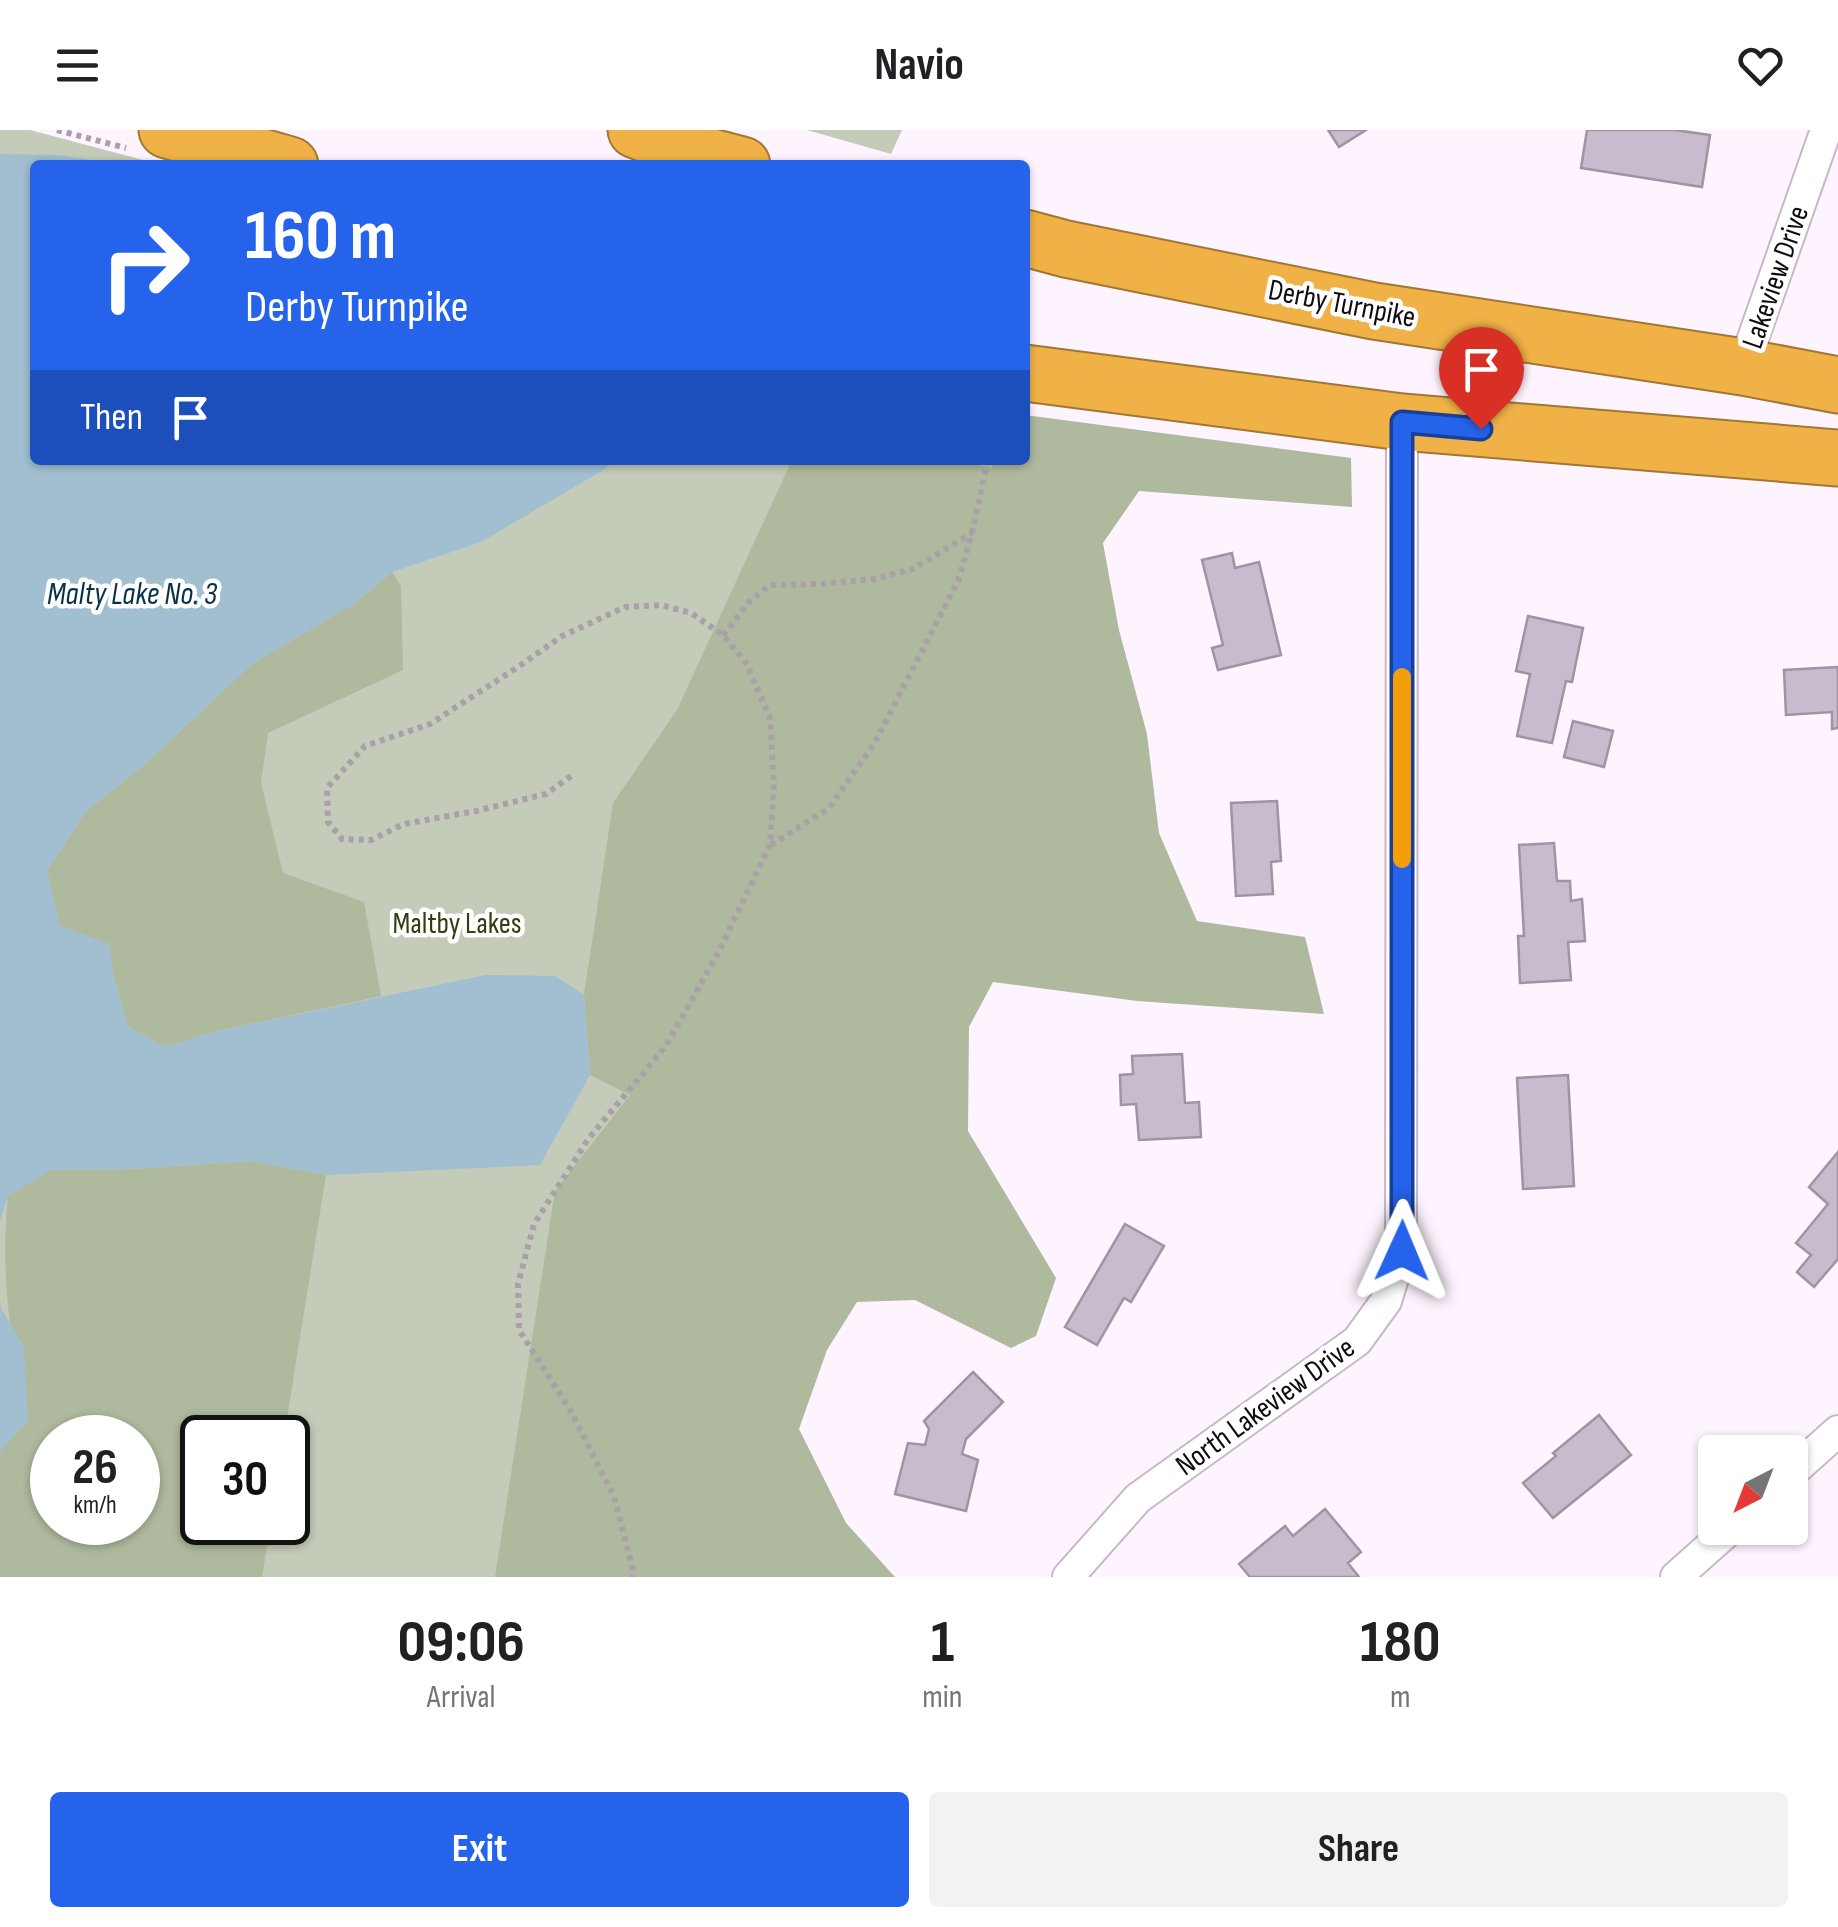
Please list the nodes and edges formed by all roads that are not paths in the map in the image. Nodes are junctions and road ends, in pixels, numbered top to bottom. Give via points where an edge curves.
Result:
1 (167, 130) edge
2 (636, 130) edge
3 (1826, 130) edge
4 (272, 160) edge
5 (723, 160) edge
6 (1030, 239) edge
7 (1743, 367) junction
8 (1030, 374) edge
9 (1838, 385) edge
10 (1402, 422) junction
11 (1838, 458) edge
12 (1838, 1431) edge
13 (1808, 1458) edge
14 (1712, 1545) edge
15 (1068, 1577) edge
16 (1676, 1577) edge

1 - 4 highway
2 - 5 highway
3 - 7 street, Lakeview Drive
6 - 7 highway, Derby Turnpike via 1374,311
7 - 9 highway, Derby Turnpike
8 - 10 highway
10 - 11 highway
10 - 15 street, North Lakeview Drive via 1402,1251 1386,1301 1357,1342 1138,1498
12 - 13 street
14 - 16 street

